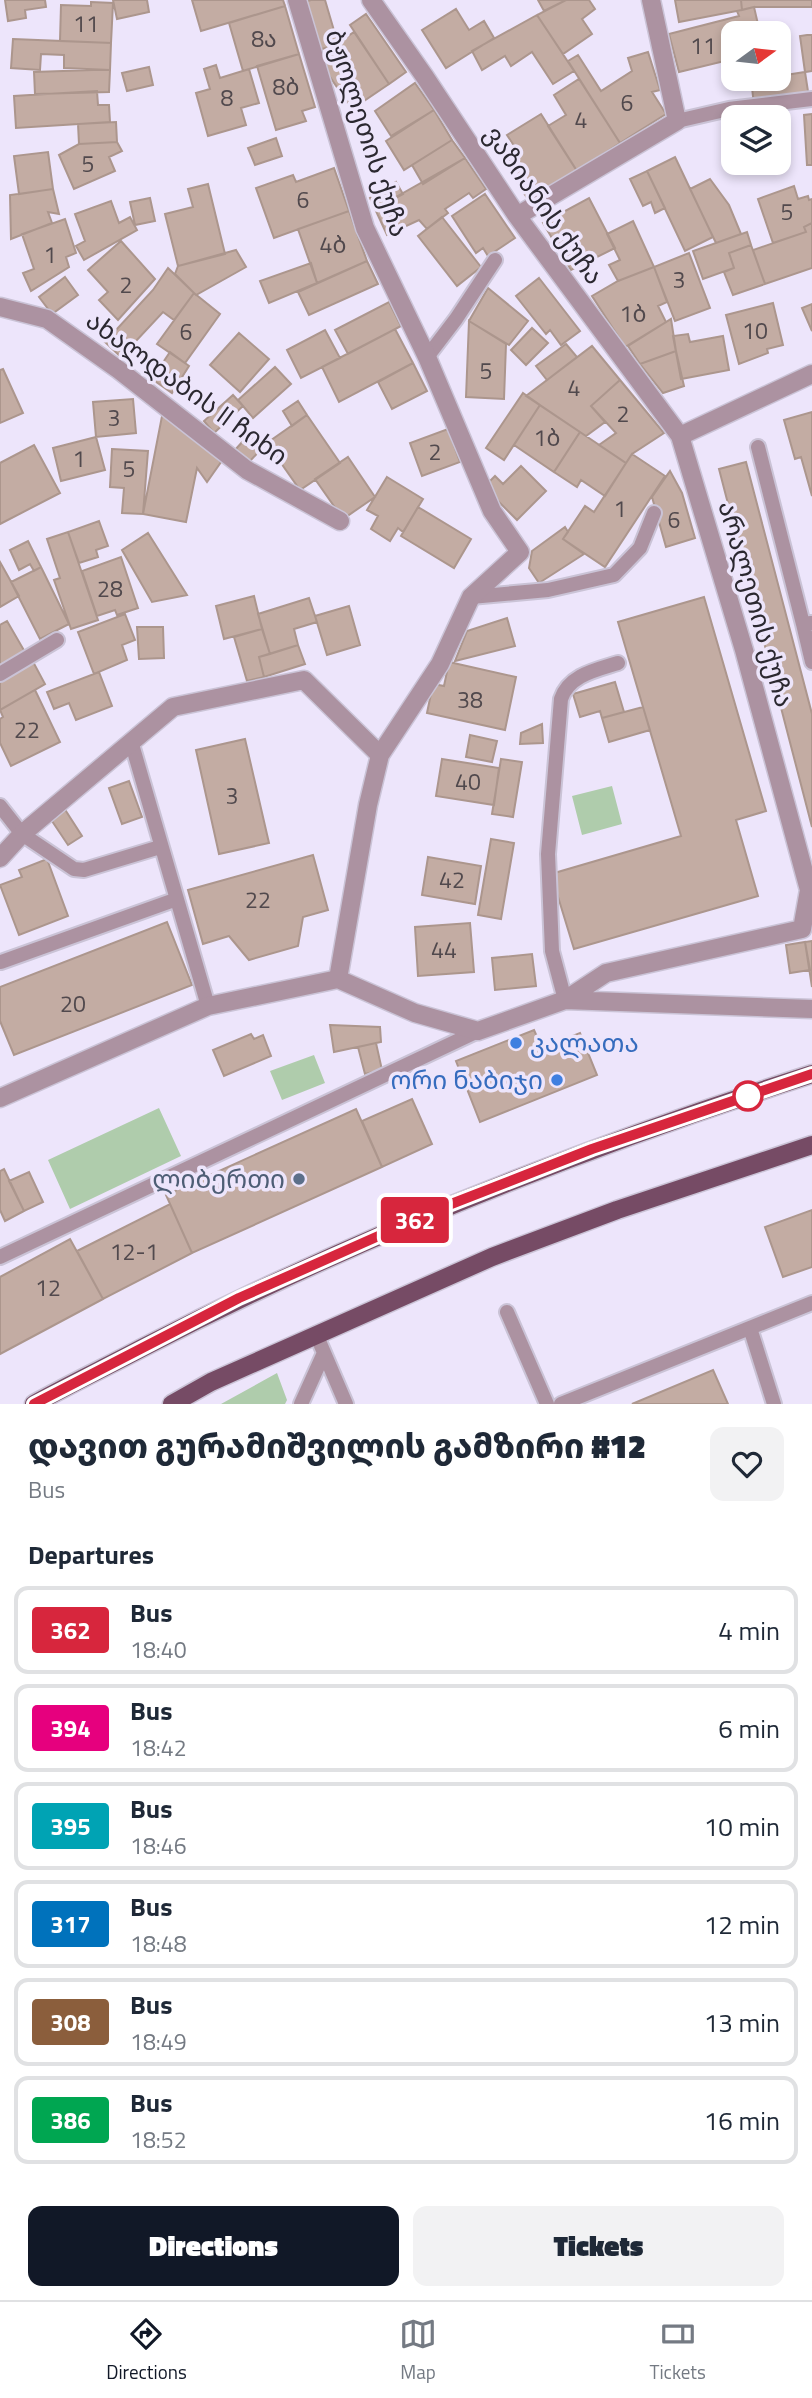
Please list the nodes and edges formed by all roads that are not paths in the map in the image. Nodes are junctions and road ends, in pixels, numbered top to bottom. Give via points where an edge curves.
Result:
1 (297, 0) edge
2 (371, 0) edge
3 (652, 0) edge
4 (812, 99) edge
5 (677, 121) junction
6 (517, 216) junction
7 (495, 260) dead end
8 (0, 307) edge
9 (426, 357) junction
10 (812, 374) edge
11 (680, 436) junction
12 (758, 447) dead end
13 (654, 513) dead end
14 (340, 521) dead end
15 (471, 597) junction
16 (808, 623) edge
17 (57, 640) dead end
18 (812, 662) edge
19 (618, 663) dead end
20 (0, 674) edge
21 (131, 741) junction
22 (380, 755) junction
23 (0, 806) edge
24 (22, 834) junction
25 (160, 846) junction
26 (0, 858) edge
27 (177, 899) junction
28 (807, 929) edge
29 (1, 962) edge
30 (338, 979) junction
31 (565, 1000) junction
32 (208, 1006) junction
33 (812, 1009) edge
34 (478, 1031) junction
35 (812, 1074) edge
36 (0, 1098) edge
37 (812, 1145) edge
38 (0, 1257) edge
39 (812, 1303) edge
40 (507, 1312) dead end
41 (750, 1328) junction
42 (316, 1334) junction
43 (324, 1353) junction
44 (34, 1404) edge
45 (172, 1404) edge
46 (301, 1404) edge
47 (346, 1404) edge
48 (547, 1404) edge
49 (561, 1404) edge
50 (774, 1404) edge

1 - 9 street, ბჟოლეთის ქუჩა via 365,228
2 - 6 street, ვაზიანის ქუჩა
3 - 5 street
4 - 5 lane
5 - 6 street
6 - 11 street, ვაზიანის ქუჩა
7 - 9 lane
8 - 14 street, ახალდაბის II ჩიხი via 47,319 247,470
9 - 15 street, ბჟოლეთის ქუჩა via 492,511 520,552
10 - 11 street
11 - 28 street, არალეთის ქუჩა via 809,890
12 - 16 lane
13 - 15 lane via 640,548 614,575 548,590
15 - 22 street, ბჟოლეთის ქუჩა via 440,664
16 - 18 lane
17 - 20 lane
19 - 31 lane via 575,680 561,699 548,854 552,951
21 - 22 street via 173,707 304,680
21 - 24 street
21 - 25 lane
22 - 30 street, ბჟოლეთის ქუჩა
23 - 24 lane
24 - 25 lane via 64,865 84,870
24 - 26 street
25 - 27 lane
27 - 29 lane
27 - 32 lane
28 - 31 street, არალეთის ქუჩა via 606,972
30 - 32 street
30 - 34 street via 415,1013
31 - 33 street
31 - 34 street
32 - 36 street
34 - 38 lane
35 - 44 main road via 592,1149 446,1206 239,1298
37 - 42 main road via 517,1248
39 - 41 lane
40 - 48 lane
41 - 49 lane
41 - 50 lane
42 - 43 lane
42 - 45 main road
43 - 46 lane
43 - 47 lane

